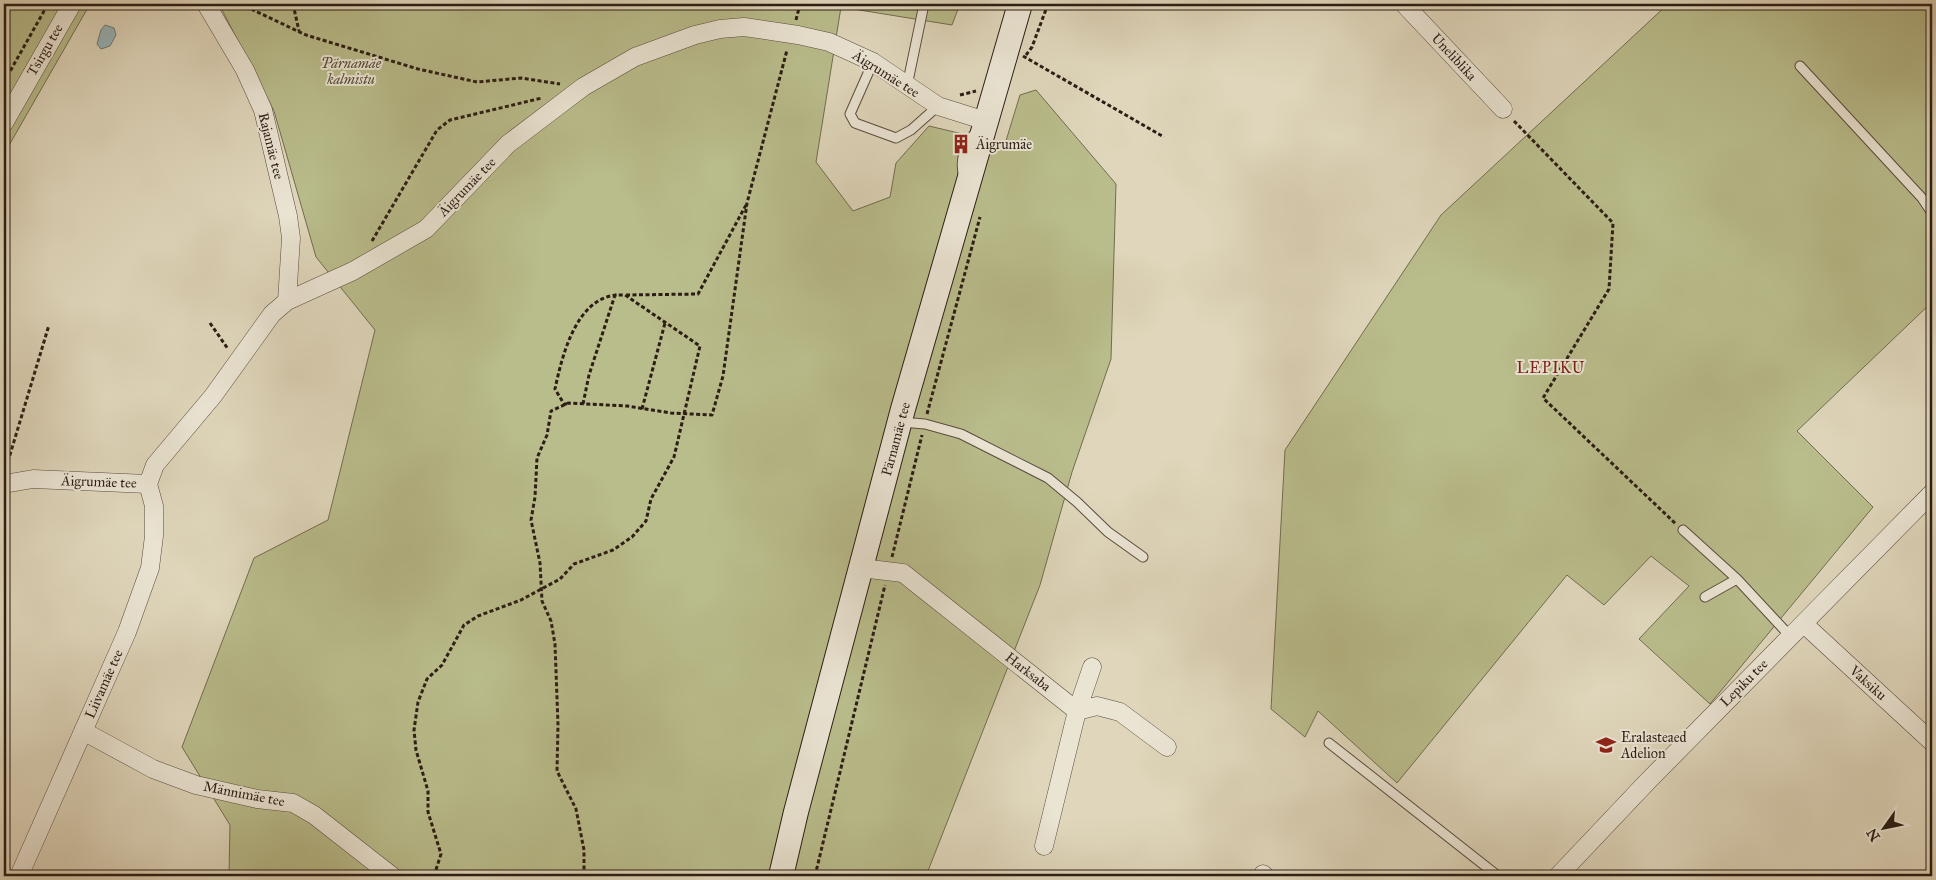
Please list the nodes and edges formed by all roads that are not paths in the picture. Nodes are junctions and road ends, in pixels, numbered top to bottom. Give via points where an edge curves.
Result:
1 (72, 4) edge
2 (206, 4) edge
3 (1020, 4) edge
4 (1404, 4) edge
5 (923, 9) dead end
6 (1024, 28) dead end
7 (1007, 48) junction
8 (873, 62) junction
9 (1800, 66) dead end
10 (907, 86) junction
11 (938, 106) junction
12 (1503, 109) road end
13 (986, 120) junction
14 (4, 122) edge
15 (1932, 213) edge
16 (287, 301) junction
17 (900, 422) junction
18 (4, 484) edge
19 (148, 484) junction
20 (1932, 493) edge
21 (1683, 530) road end
22 (1143, 557) dead end
23 (861, 568) junction
24 (1737, 579) junction
25 (1705, 597) dead end
26 (1804, 624) junction
27 (1790, 636) junction
28 (1092, 668) dead end
29 (1078, 711) junction
30 (83, 731) junction
31 (1932, 742) edge
32 (1329, 743) dead end
33 (1167, 747) dead end
34 (1044, 846) dead end
35 (19, 876) edge
36 (392, 876) edge
37 (781, 876) edge
38 (1498, 876) edge
39 (1558, 876) edge

1 - 14 street, Tsirgu tee
2 - 16 street, Rajamäe tee via 245,70 263,110 291,238
3 - 7 main road, Pärnamäe tee
4 - 12 street, Uneliblika
5 - 10 lane
6 - 7 lane
7 - 13 main road, Pärnamäe tee
8 - 10 street, Äigrumäe tee
8 - 11 lane via 850,114 855,123 896,138 911,130
8 - 16 street, Äigrumäe tee via 829,42 744,27 695,35 635,57 583,87 508,144 426,229 353,271
9 - 15 lane via 1922,198
10 - 11 street, Äigrumäe tee
11 - 13 street, Äigrumäe tee
13 - 17 main road, Pärnamäe tee
16 - 19 street, Äigrumäe tee via 272,314 187,428 155,465
17 - 22 lane via 925,424 961,434 1048,478 1108,532
17 - 23 main road, Pärnamäe tee
18 - 19 street, Äigrumäe tee via 33,479
19 - 30 street, Liivamäe tee via 154,506 150,568 127,632
20 - 26 street, Lepiku tee
21 - 24 lane
23 - 29 street, Harksaba via 903,573
23 - 37 main road, Pärnamäe tee
24 - 25 lane
24 - 27 lane
26 - 27 street, Lepiku tee
26 - 31 street, Vaksiku
27 - 39 street, Lepiku tee
28 - 29 street
29 - 33 street via 1097,706 1120,712
29 - 34 street
30 - 35 street, Liivamäe tee
30 - 36 street, Männimäe tee via 153,768 196,785 257,799 293,803 314,815
32 - 38 lane

